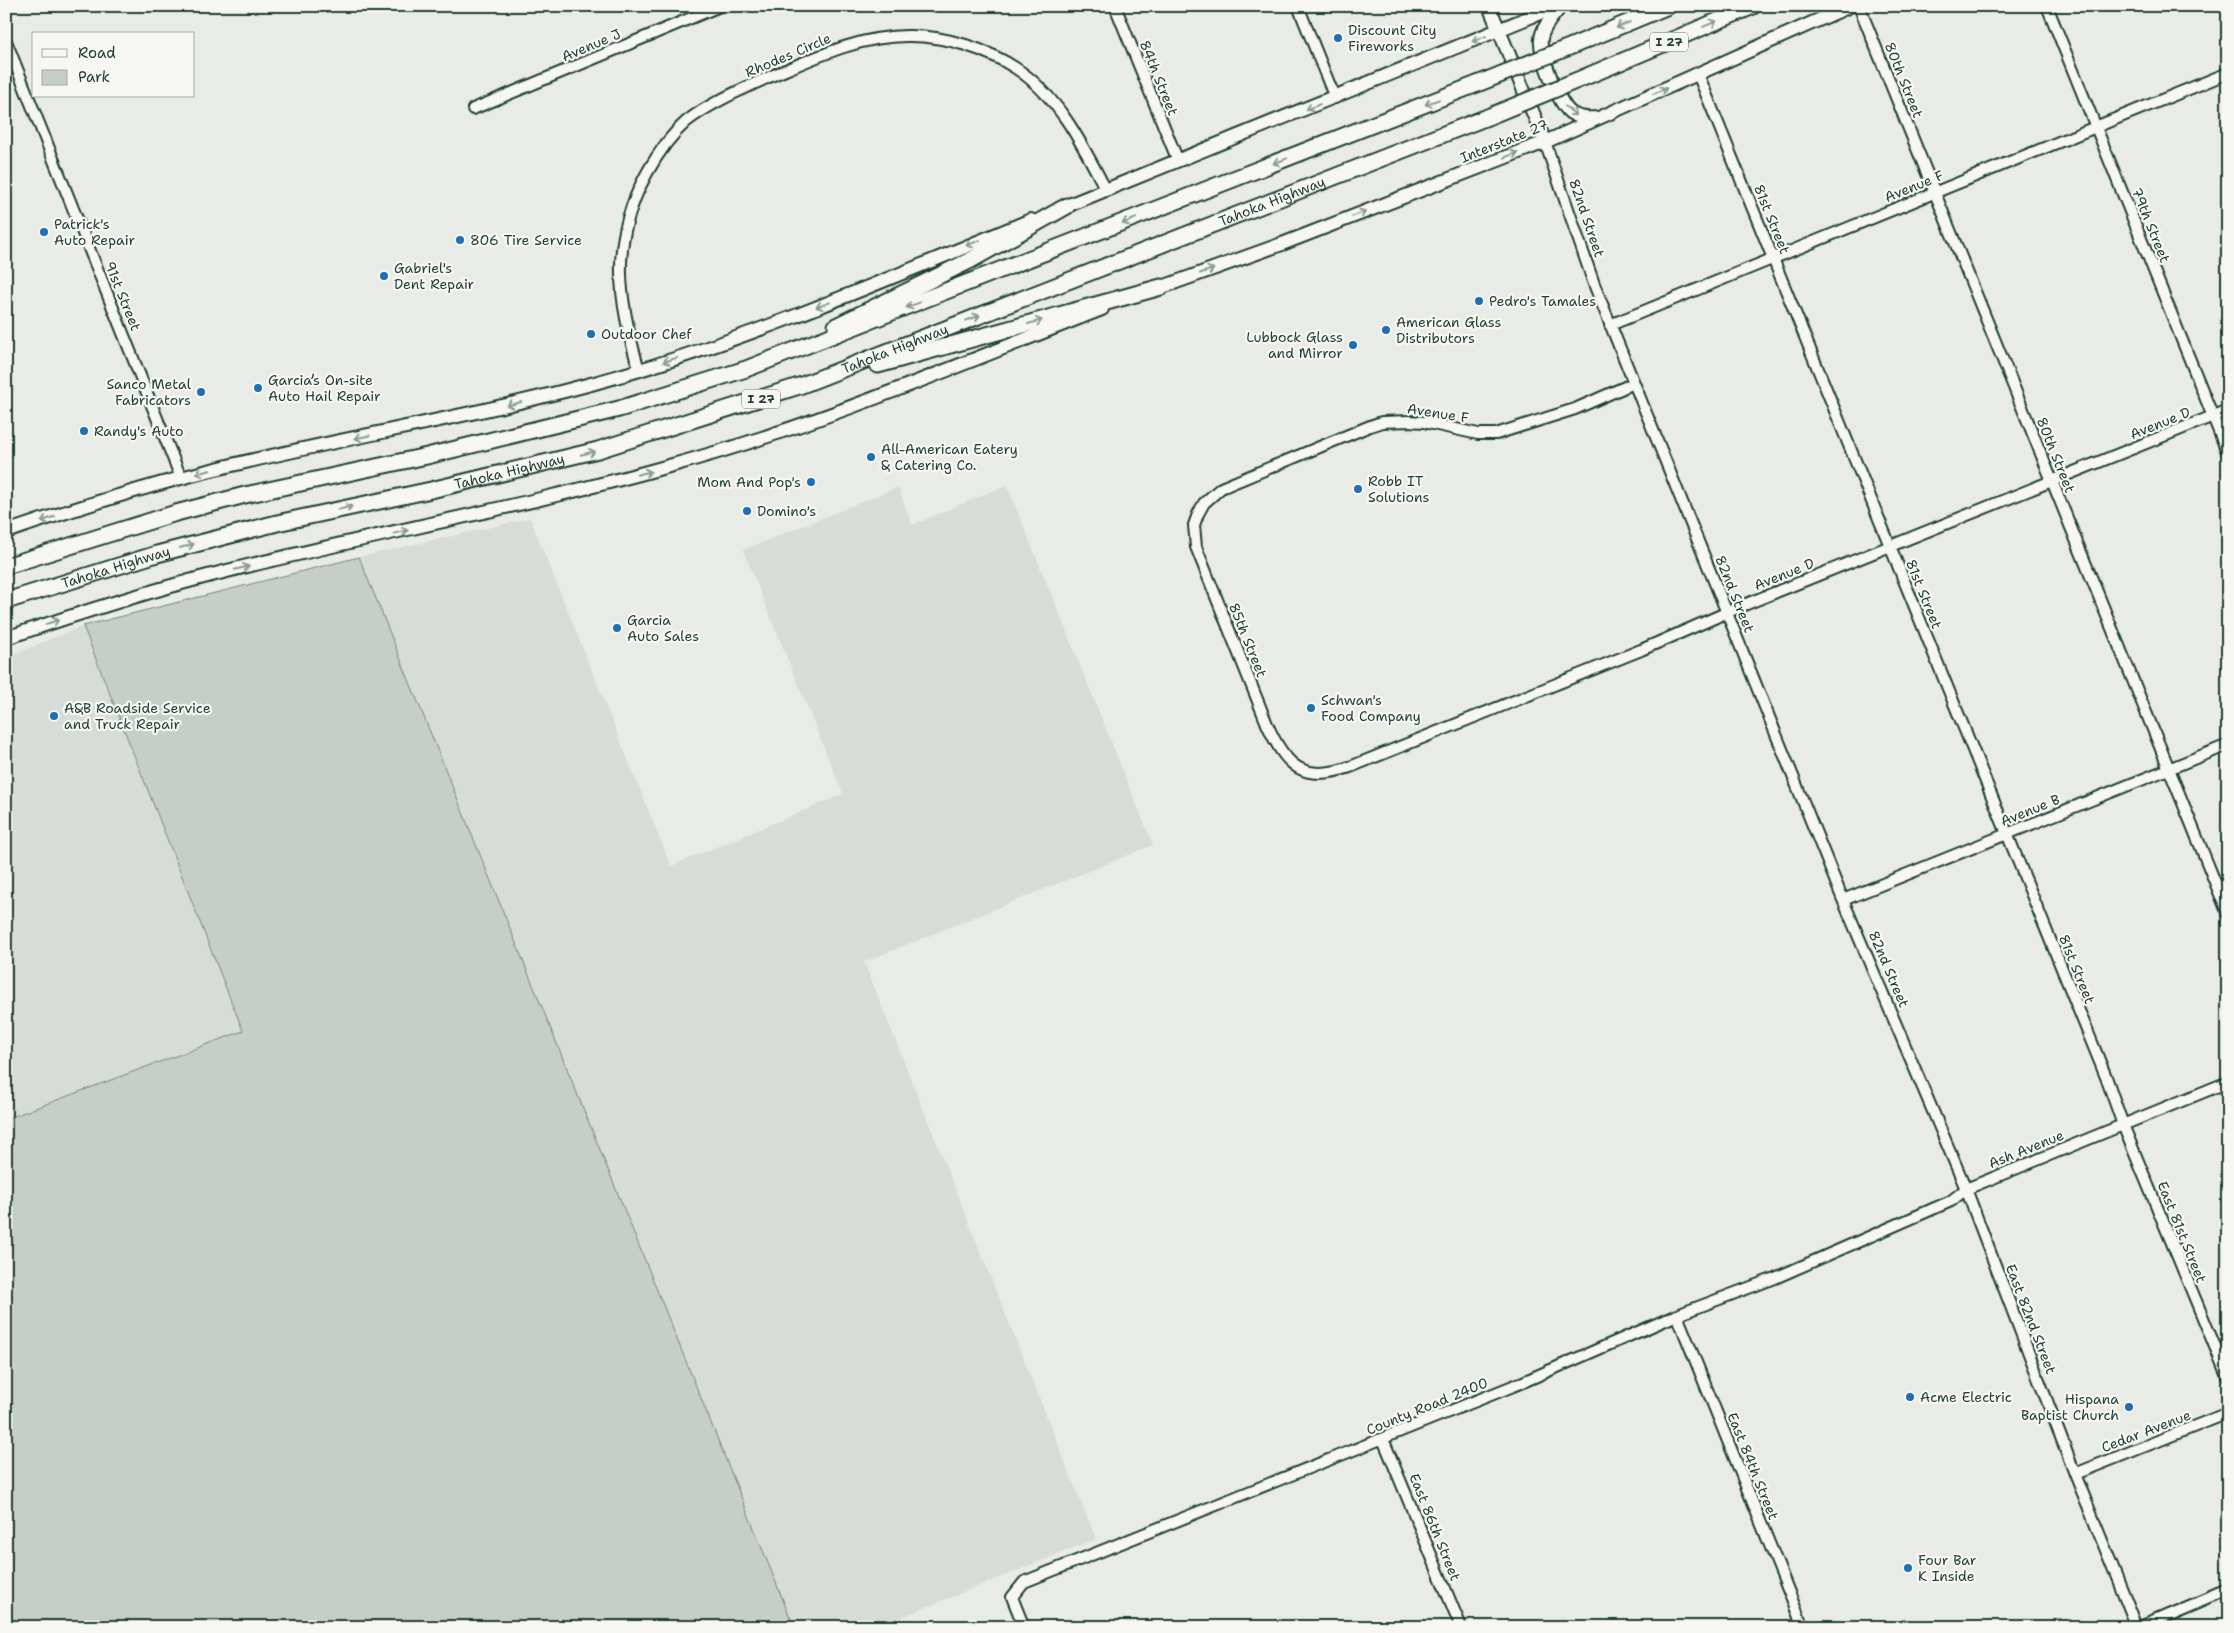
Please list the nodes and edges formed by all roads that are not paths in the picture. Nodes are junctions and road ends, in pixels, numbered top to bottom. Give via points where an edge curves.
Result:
1 (720, 6) edge
2 (1115, 6) edge
3 (1298, 6) edge
4 (1490, 6) edge
5 (1557, 6) edge
6 (1561, 6) edge
7 (1668, 6) edge
8 (1753, 6) edge
9 (1850, 6) edge
10 (1859, 6) edge
11 (2048, 6) edge
12 (1499, 31) junction
13 (6, 41) edge
14 (2228, 73) edge
15 (1698, 74) junction
16 (1335, 98) junction
17 (473, 109) dead end
18 (1601, 118) junction
19 (2096, 126) junction
20 (1545, 142) junction
21 (1178, 161) junction
22 (1106, 190) junction
23 (1935, 192) junction
24 (1067, 206) junction
25 (1773, 259) junction
26 (1161, 287) junction
27 (1610, 325) junction
28 (785, 354) junction
29 (639, 370) junction
30 (1634, 383) junction
31 (802, 385) junction
32 (2228, 410) edge
33 (2213, 416) junction
34 (2228, 454) edge
35 (181, 478) junction
36 (2052, 480) junction
37 (1214, 493) joint
38 (6, 532) edge
39 (1890, 546) junction
40 (6, 566) edge
41 (6, 601) edge
42 (1727, 613) junction
43 (6, 638) edge
44 (2228, 745) edge
45 (2169, 769) junction
46 (1323, 774) joint
47 (2007, 834) junction
48 (1843, 900) junction
49 (2228, 914) edge
50 (2228, 1082) edge
51 (2123, 1125) junction
52 (1966, 1189) junction
53 (1839, 1250) joint
54 (1678, 1315) junction
55 (2228, 1378) edge
56 (2228, 1413) edge
57 (1383, 1439) junction
58 (2075, 1474) junction
59 (2228, 1590) edge
60 (1024, 1627) edge
61 (1461, 1627) edge
62 (1803, 1627) edge
63 (2139, 1627) edge

1 - 17 street, Avenue J
2 - 21 street, 84th Street
3 - 16 street
4 - 12 main road, 82nd Street
5 - 12 main road
6 -> 18 main road via 1541,36 1548,67 1561,101 1571,113 1579,117
7 -> 28 highway, I 27, bridge via 1477,84
31 -> 8 highway, Tahoka Highway / I 27, bridge via 1490,116
9 - 15 main road, Interstate 27
10 - 23 street, 80th Street
11 - 19 street, 79th Street
12 -> 16 main road
12 - 20 main road, 82nd Street
13 - 35 street, 91st Street
14 - 19 street, Avenue F
18 -> 15 main road, Interstate 27
15 - 25 street, 81st Street
16 -> 21 main road
18 - 20 main road, Interstate 27
19 - 23 street, Avenue F
19 - 33 street, 79th Street
26 -> 20 main road, Interstate 27 via 1282,244
20 - 27 street, 82nd Street
21 - 22 main road
22 - 24 main road
22 - 29 street, Rhodes Circle via 1071,127 1048,95 998,58 960,44 911,36 869,39 848,46 736,92 698,113 677,131 652,165 628,219 621,251 622,298
23 - 25 street, Avenue F
23 - 36 street, 80th Street
24 - 28 highway via 971,260 820,333
24 -> 29 main road via 840,299
25 - 27 street, Avenue F
25 - 39 street, 81st Street
31 -> 26 highway
43 -> 26 main road via 228,571 669,467 801,425
27 - 30 street, 82nd Street
28 - 40 highway, I 27 via 619,409 427,456 245,495
29 -> 35 main road via 503,406
30 - 37 street, Avenue F via 1575,409 1496,434 1478,434 1424,422 1382,422
30 - 42 street, 82nd Street
41 -> 31 highway, Tahoka Highway / I 27 via 157,554 277,523 598,450
32 - 33 street, Avenue D
33 - 34 street, 79th Street
33 - 36 street, Avenue D
35 -> 38 main road
36 - 39 street, Avenue D
36 - 45 street, 80th Street
37 - 46 street, 85th Street via 1198,514 1194,537 1230,633 1276,745 1292,763 1304,770
39 - 42 street, Avenue D
39 - 47 street, 81st Street
42 - 46 street, Avenue D via 1461,724 1350,767
42 - 48 street, 82nd Street
44 - 45 street, Avenue B
45 - 47 street, Avenue B
45 - 49 street, 80th Street
47 - 48 street, Avenue B
47 - 51 street, 81st Street
48 - 52 street, 82nd Street
50 - 51 street, Ash Avenue
51 - 52 street, Ash Avenue
51 - 55 street, East 81st Street
52 - 53 street, Ash Avenue via 1951,1201
52 - 58 street, East 82nd Street
53 - 54 street, County Road 2400
54 - 57 street, County Road 2400
54 - 62 street, East 84th Street
56 - 58 street, Cedar Avenue
57 - 60 street, County Road 2400 via 1024,1582 1012,1597
57 - 61 street, East 86th Street
58 - 63 street, East 82nd Street
59 - 63 street

